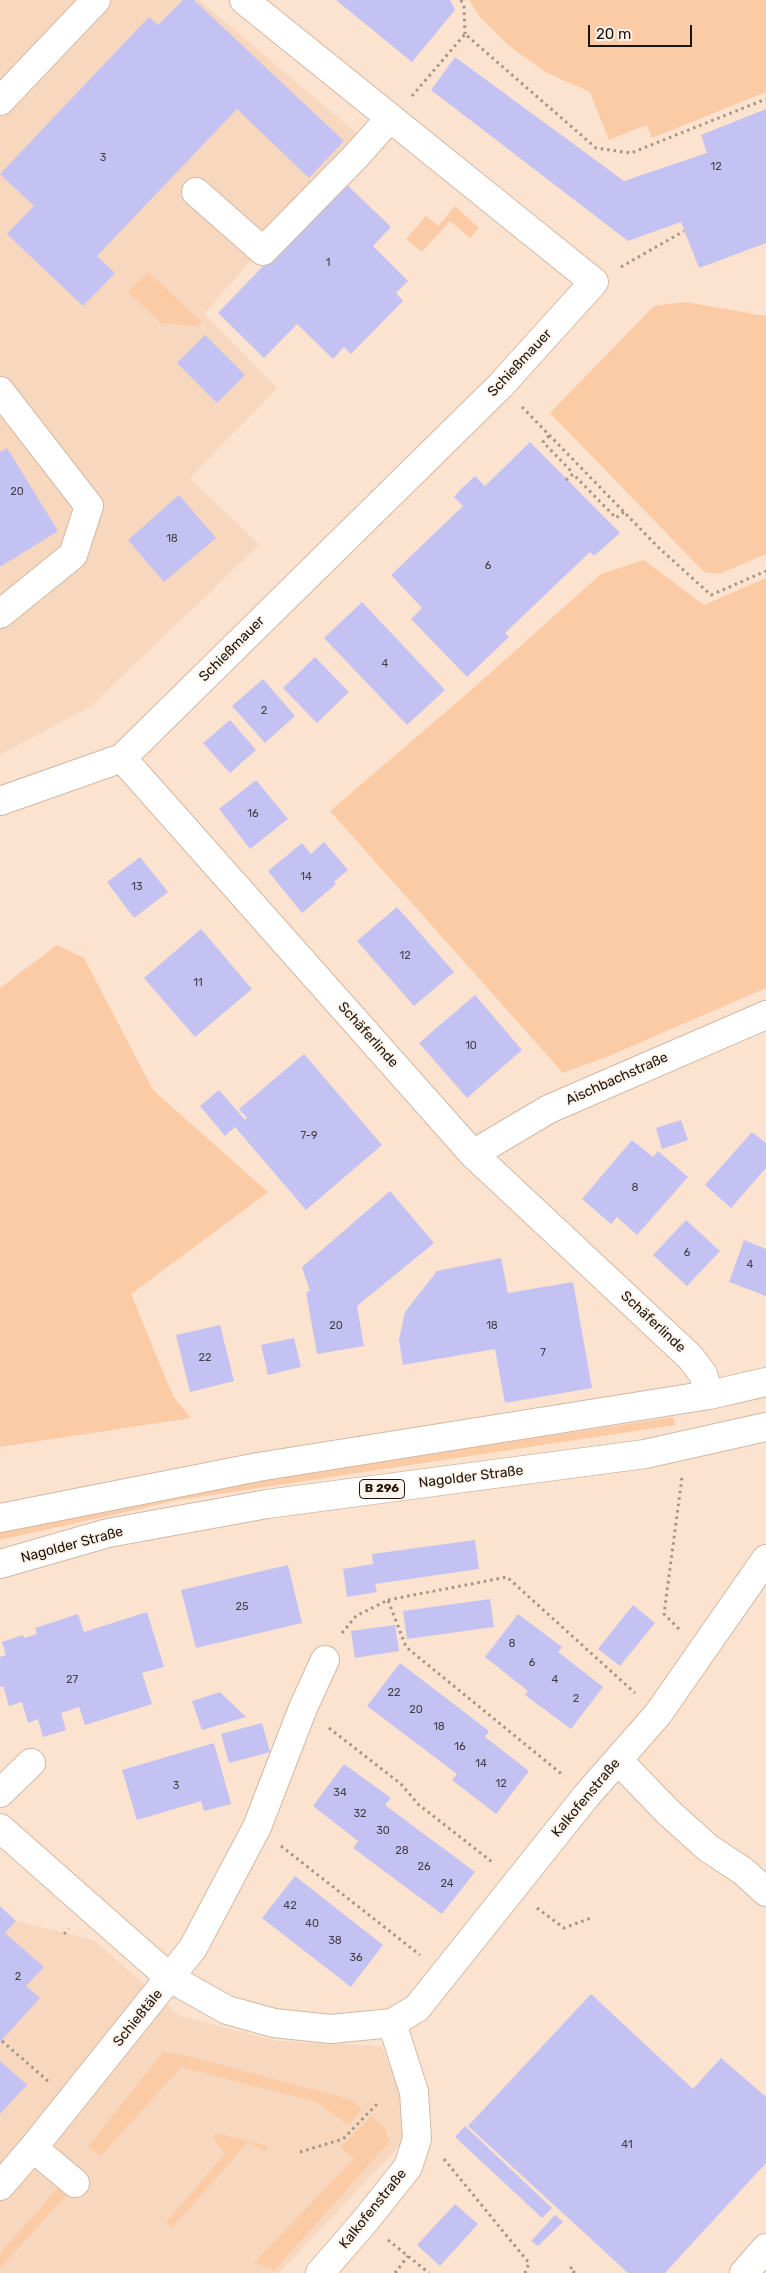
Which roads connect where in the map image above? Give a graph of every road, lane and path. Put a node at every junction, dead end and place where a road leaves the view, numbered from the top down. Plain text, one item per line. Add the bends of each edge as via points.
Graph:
1 (96, 0) edge
2 (244, 0) edge
3 (461, 0) edge
4 (464, 34) junction
5 (766, 99) edge
6 (0, 101) edge
7 (390, 118) junction
8 (196, 192) dead end
9 (684, 231) dead end
10 (594, 282) junction
11 (500, 385) junction
12 (0, 390) edge
13 (549, 436) junction
14 (573, 474) junction
15 (566, 480) dead end
16 (624, 512) junction
17 (766, 571) edge
18 (0, 614) edge
19 (122, 758) junction
20 (0, 801) edge
21 (766, 1015) edge
22 (474, 1154) junction
23 (766, 1382) edge
24 (709, 1395) junction
25 (766, 1427) edge
26 (686, 1447) junction
27 (0, 1518) edge
28 (766, 1559) edge
29 (0, 1564) edge
30 (388, 1600) junction
31 (701, 1654) junction
32 (325, 1660) joint
33 (303, 1708) junction
34 (658, 1714) junction
35 (618, 1760) junction
36 (31, 1763) dead end
37 (0, 1793) edge
38 (588, 1795) junction
39 (257, 1827) junction
40 (0, 1828) edge
41 (517, 1882) junction
42 (766, 1892) edge
43 (543, 1912) dead end
44 (590, 1918) dead end
45 (444, 1975) junction
46 (170, 1978) junction
47 (392, 2024) junction
48 (2, 2041) dead end
49 (20, 2056) dead end
50 (378, 2102) dead end
51 (417, 2139) junction
52 (33, 2148) junction
53 (300, 2152) dead end
54 (75, 2183) dead end
55 (0, 2186) edge
56 (365, 2221) junction
57 (766, 2248) edge
58 (408, 2256) junction
59 (340, 2262) edge
60 (572, 2267) dead end
61 (320, 2273) edge
62 (394, 2273) edge
63 (428, 2273) edge
64 (525, 2273) edge
65 (575, 2273) edge
66 (744, 2273) edge

1 - 6 street
2 - 7 street
3 - 4 path
4 - 5 path via 596,148 631,154
4 - 7 path via 421,88
7 - 8 street via 263,251
7 - 10 street
9 - 10 path
10 - 11 street, Schießmauer
11 - 13 path
11 - 19 street, Schießmauer
12 - 18 street via 90,506 73,555
13 - 14 path via 543,442
13 - 16 path
14 - 15 path
14 - 16 path via 616,518
16 - 17 path via 711,595
19 - 20 street
19 - 22 street, Schäferlinde
21 - 22 street, Aischbachstraße via 549,1109
22 - 24 street, Schäferlinde via 690,1356 704,1374
23 - 24 street
24 - 27 street via 258,1467
25 - 26 street, Nagolder Straße / B 296
26 - 29 street, Nagolder Straße / B 296 via 267,1504 108,1533
26 - 31 path via 664,1614
28 - 31 street, Kalkofenstraße
30 - 32 path via 356,1616 334,1641
30 - 34 path via 507,1577
30 - 38 path via 406,1647
31 - 34 street, Kalkofenstraße
32 - 33 street
33 - 39 street
33 - 41 path via 401,1784 418,1804
34 - 35 street, Kalkofenstraße
35 - 38 street, Kalkofenstraße
35 - 42 street via 708,1848 743,1871
36 - 37 street
38 - 41 street, Kalkofenstraße
39 - 45 path
39 - 46 street via 194,1948
40 - 46 street, Schießtäle
41 - 45 street, Kalkofenstraße
43 - 44 path via 564,1928
45 - 47 street, Kalkofenstraße via 417,2008
46 - 47 street, Kalkofenstraße via 227,2010 274,2023 331,2029
46 - 52 street, Schießtäle
47 - 51 street, Kalkofenstraße via 414,2092
48 - 49 path
50 - 53 path via 343,2139
51 - 56 street, Kalkofenstraße via 408,2168
51 - 64 path via 444,2146 443,2158 529,2263
52 - 54 street
52 - 55 street, Schießtäle
56 - 58 path
56 - 59 street, Kalkofenstraße
57 - 66 street
58 - 62 path
58 - 63 path
59 - 61 street, Kalkofenstraße
60 - 65 path

